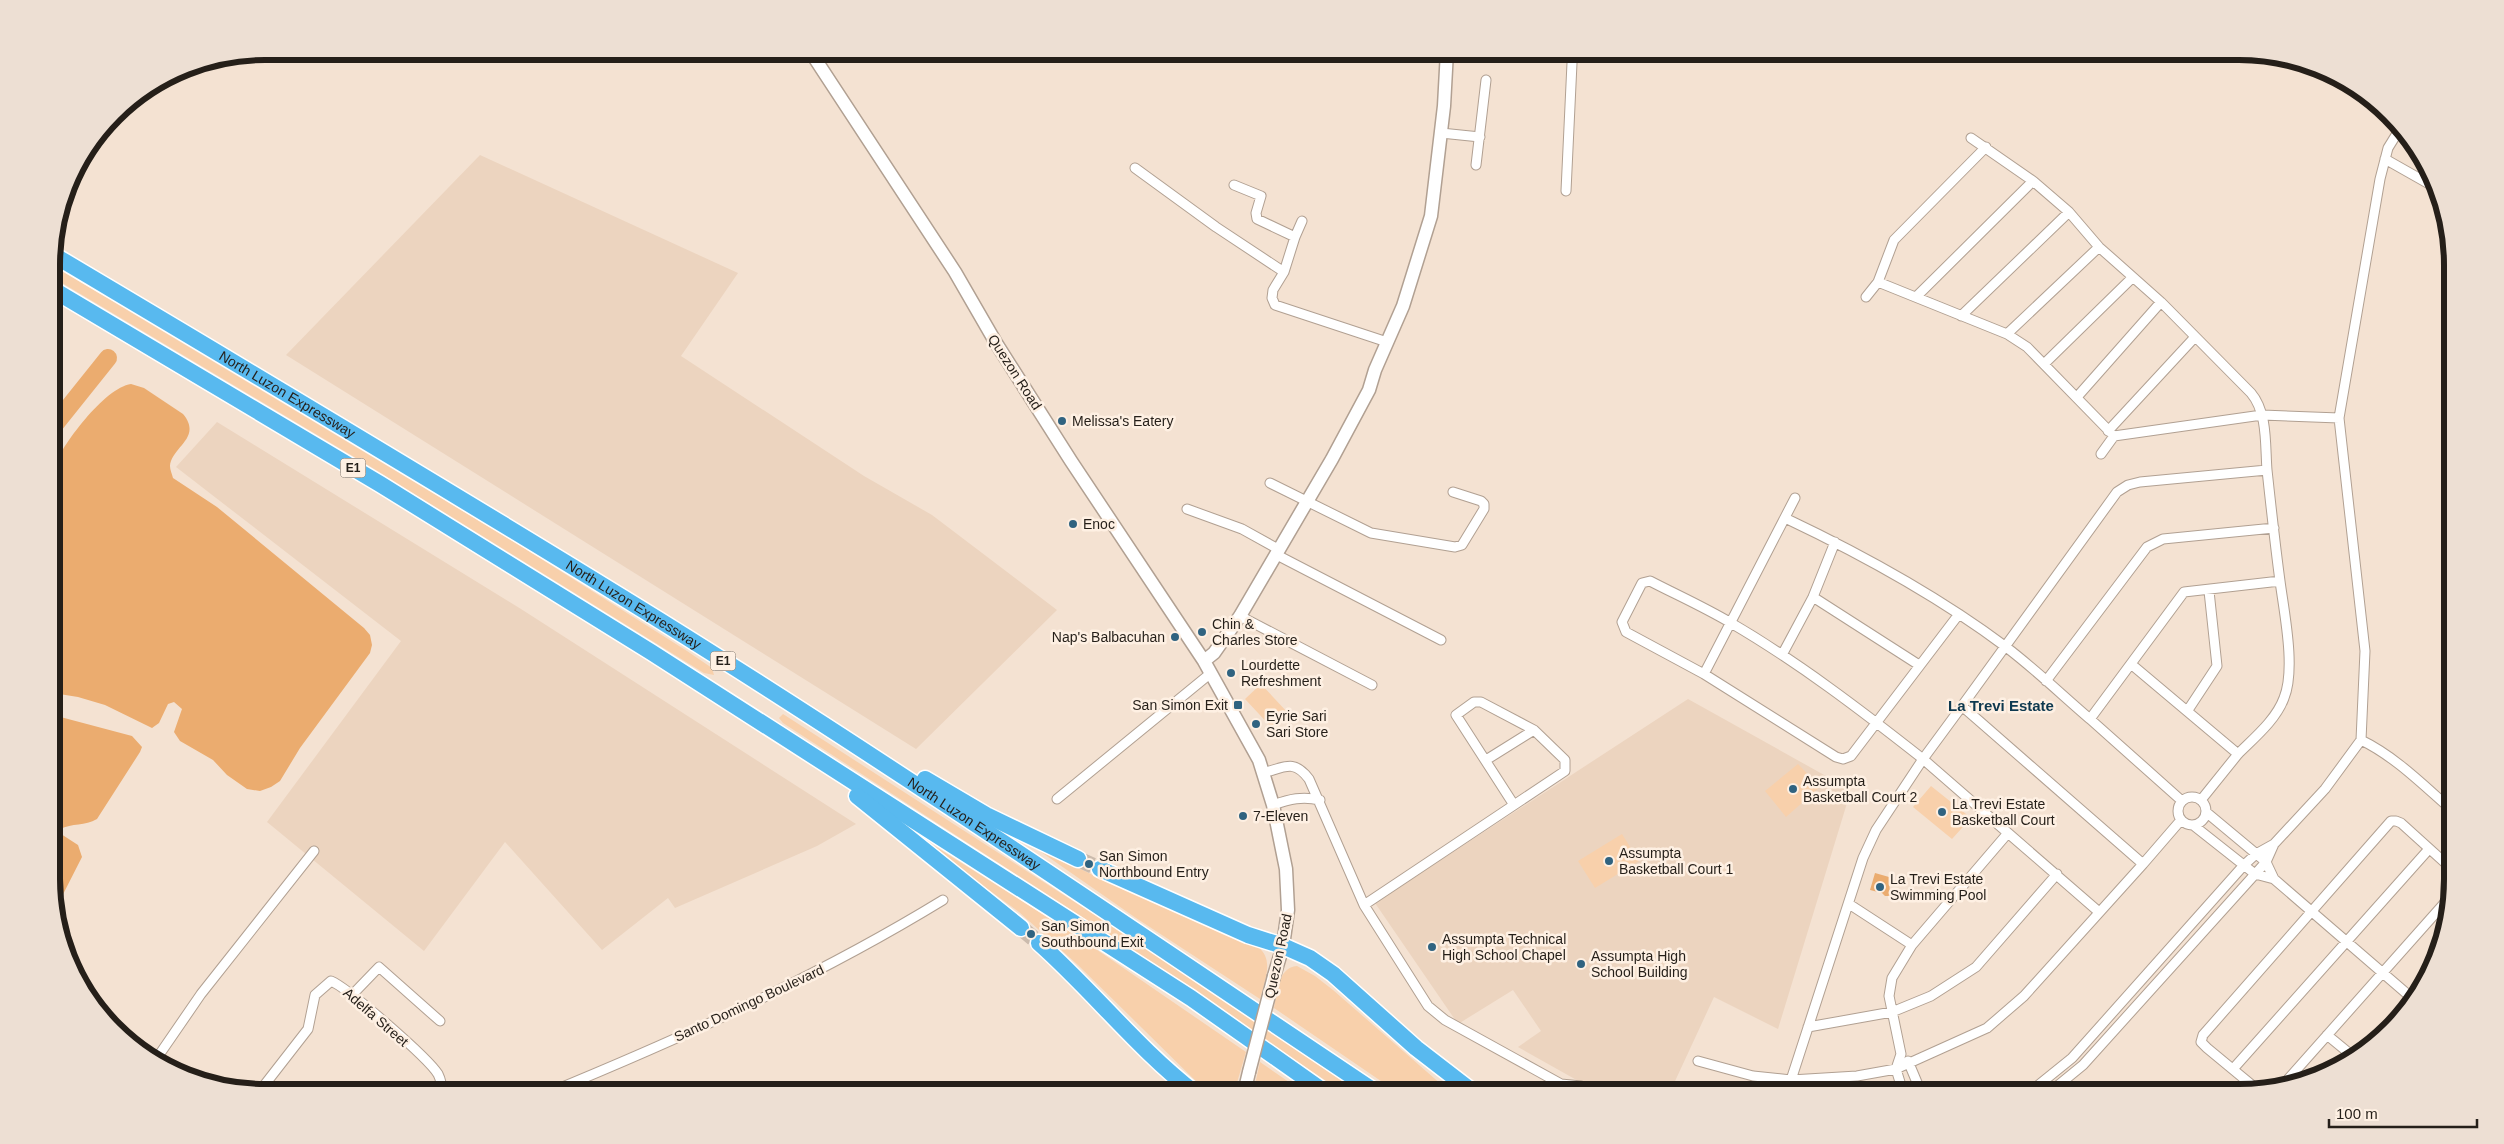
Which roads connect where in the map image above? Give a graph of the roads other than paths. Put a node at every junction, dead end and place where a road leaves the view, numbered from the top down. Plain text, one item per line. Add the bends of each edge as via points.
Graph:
1 (816, 60) edge
2 (1446, 60) edge
3 (1572, 60) edge
4 (1486, 80) dead end
5 (1441, 133) junction
6 (2396, 134) edge
7 (1480, 137) junction
8 (1971, 138) dead end
9 (1986, 147) junction
10 (2385, 159) junction
11 (1476, 164) dead end
12 (1135, 168) dead end
13 (2033, 181) junction
14 (2427, 183) edge
15 (1234, 185) dead end
16 (1566, 190) dead end
17 (2069, 212) junction
18 (1302, 221) dead end
19 (1296, 236) junction
20 (2099, 247) junction
21 (60, 259) edge
22 (1284, 272) junction
23 (2132, 278) junction
24 (1878, 282) junction
25 (60, 294) edge
26 (1866, 297) dead end
27 (1916, 297) junction
28 (2161, 302) junction
29 (1961, 316) junction
30 (2007, 334) junction
31 (2195, 337) junction
32 (1387, 342) junction
33 (2044, 364) junction
34 (2077, 397) junction
35 (2262, 415) junction
36 (2339, 418) junction
37 (2111, 434) junction
38 (2101, 454) dead end
39 (2267, 470) junction
40 (1270, 483) dead end
41 (1453, 492) dead end
42 (1795, 498) dead end
43 (1306, 502) junction
44 (1186, 509) dead end
45 (1785, 518) junction
46 (2274, 528) junction
47 (1835, 542) junction
48 (1277, 552) junction
49 (2280, 581) junction
50 (2209, 591) junction
51 (1813, 597) junction
52 (1959, 614) junction
53 (1240, 616) junction
54 (1730, 622) junction
55 (1441, 640) dead end
56 (2006, 647) junction
57 (651, 652) junction
58 (1782, 655) junction
59 (1204, 661) junction
60 (2131, 664) junction
61 (1919, 665) junction
62 (1211, 673) junction
63 (1704, 674) junction
64 (2046, 681) junction
65 (1372, 685) dead end
66 (1962, 706) junction
67 (2188, 710) junction
68 (2090, 719) junction
69 (1875, 721) junction
70 (1534, 730) junction
71 (2361, 740) junction
72 (858, 747) junction
73 (2238, 754) junction
74 (1923, 759) junction
75 (1486, 760) junction
76 (1263, 773) junction
77 (1057, 799) dead end
78 (1320, 800) junction
79 (2201, 800) junction
80 (2182, 801) junction
81 (2444, 804) edge
82 (1274, 805) junction
83 (1514, 805) junction
84 (2206, 812) junction
85 (2181, 820) junction
86 (2193, 825) junction
87 (2008, 833) junction
88 (2274, 844) junction
89 (2429, 849) junction
90 (314, 851) dead end
91 (2256, 854) junction
92 (1078, 859) tunnel mouth
93 (2266, 862) junction
94 (2444, 862) edge
95 (2143, 864) junction
96 (2244, 865) junction
97 (1100, 869) tunnel mouth
98 (2058, 874) junction
99 (2255, 874) junction
100 (2274, 879) junction
101 (943, 900) dead end
102 (1849, 904) junction
103 (1364, 905) junction
104 (2442, 906) edge
105 (2311, 911) junction
106 (2098, 912) junction
107 (1021, 928) tunnel mouth
108 (1039, 943) tunnel mouth
109 (2346, 943) junction
110 (1912, 945) junction
111 (1283, 946) junction
112 (2384, 973) junction
113 (352, 995) junction
114 (2408, 995) edge
115 (1892, 1012) junction
116 (440, 1020) dead end
117 (1808, 1027) junction
118 (2327, 1035) junction
119 (2348, 1052) edge
120 (158, 1054) edge
121 (1901, 1054) junction
122 (2072, 1058) junction
123 (1698, 1061) dead end
124 (1911, 1064) junction
125 (2084, 1065) junction
126 (2233, 1069) junction
127 (1896, 1070) junction
128 (2289, 1078) edge
129 (1791, 1080) junction
130 (265, 1084) edge
131 (440, 1084) edge
132 (573, 1084) edge
133 (1184, 1084) edge
134 (1246, 1084) edge
135 (1315, 1084) edge
136 (1365, 1084) edge
137 (1463, 1084) edge
138 (1555, 1084) edge
139 (1900, 1084) edge
140 (1918, 1084) edge
141 (2040, 1084) edge
142 (2060, 1084) edge
143 (2251, 1084) edge

1 - 59 main road, Quezon Road via 955,272 1071,461
2 - 5 main road
3 - 16 street
4 - 7 street
5 - 7 street
5 - 32 main road via 1429,224 1403,306
6 - 10 street
7 - 11 street
8 - 9 street
9 - 13 street
9 - 24 street via 1894,240
10 - 14 street
10 - 36 street via 2374,204
12 - 22 street via 1216,228
13 - 17 street
13 - 27 street
15 - 19 street via 1261,196 1257,219
17 - 20 street
17 - 29 street
18 - 19 street
19 - 22 street
20 - 23 street
20 - 30 street
21 - 72 highway, North Luzon Expressway / E1 via 661,621
22 - 32 street via 1273,290 1275,305
23 - 28 street
23 - 33 street
24 - 26 street
24 - 27 street
25 - 57 highway, North Luzon Expressway / E1 via 380,484
27 - 29 street
28 - 31 street
28 - 34 street
29 - 30 street
30 - 33 street
31 - 35 street via 2257,400
31 - 37 street
32 - 43 main road via 1369,390
33 - 34 street
34 - 37 street
35 - 36 street
35 - 37 street
35 - 39 street
36 - 71 street via 2365,651
37 - 38 street
39 - 46 street
39 - 56 street via 2140,482 2117,492
40 - 43 street
41 - 43 street via 1484,504 1462,545 1456,547 1371,533
42 - 45 street
43 - 48 main road
44 - 48 street via 1242,529
45 - 47 street
45 - 54 street
46 - 49 street
46 - 64 street via 2163,539 2147,547
47 - 51 street
47 - 52 street
48 - 53 main road
48 - 55 street
49 - 50 street
49 - 73 street via 2288,686 2276,713
50 - 60 street via 2190,590 2180,596
50 - 67 street via 2217,666
51 - 58 street
51 - 61 street
52 - 56 street
52 - 61 street
53 - 59 main road via 1214,653
53 - 65 street
54 - 58 street
54 - 63 street
54 - 63 street via 1650,581 1642,583 1622,622 1626,632
56 - 64 street
56 - 66 street
57 - 107 highway via 676,676 867,803
57 - 135 highway, North Luzon Expressway / E1 via 1191,998
58 - 69 street
59 - 62 main road, Quezon Road
60 - 67 street
60 - 68 street
61 - 69 street
62 - 76 main road, Quezon Road
62 - 77 street
63 - 69 street via 1843,759 1851,756
64 - 68 street
66 - 74 street
66 - 95 street
67 - 73 street
68 - 80 street
69 - 74 street
70 - 75 street
70 - 75 street via 1481,702 1474,702 1456,715
70 - 83 street via 1565,760 1565,771
71 - 81 street via 2398,764
71 - 88 street via 2325,789
72 - 92 highway via 882,755 986,815
72 - 136 highway, North Luzon Expressway / E1
73 - 79 street
74 - 87 street
74 - 102 street via 1876,830 1863,858
75 - 83 street
76 - 78 street via 1297,767 1309,779
76 - 82 main road, Quezon Road
78 - 82 street via 1292,798
78 - 103 street
79 - 80 street via 2188,798
79 - 84 street
80 - 85 street via 2179,807
82 - 111 main road, Quezon Road via 1282,842 1288,910
83 - 103 street
84 - 86 street via 2200,823
84 - 91 street
85 - 86 street
85 - 95 street
86 - 96 street
87 - 98 street
87 - 110 street
88 - 91 street
88 - 93 street
89 - 94 street
89 - 105 street via 2400,823 2391,821
89 - 109 street
90 - 120 street via 201,994
91 - 93 street
91 - 96 street
93 - 99 street
93 - 100 street
95 - 106 street
96 - 99 street
96 - 122 street
97 - 111 highway via 1248,935
98 - 106 street
98 - 115 street via 1976,967 1932,996
99 - 100 street
99 - 125 street
100 - 105 street
101 - 132 street, Santo Domingo Boulevard via 878,940 750,1005
102 - 110 street
102 - 117 street
103 - 138 street via 1428,1006 1445,1020
104 - 112 street
105 - 109 street
105 - 126 street via 2203,1035 2202,1042 2206,1048
106 - 124 street via 2004,1015 1987,1028
108 - 133 highway
109 - 112 street
109 - 126 street
110 - 115 street via 1892,978 1889,996
111 - 134 main road, Quezon Road, bridge
111 - 137 highway via 1310,958 1333,974 1416,1048
112 - 114 street
112 - 118 street
113 - 116 street via 379,967
113 - 130 street, Adelfa Street via 331,981 315,994 308,1029
113 - 131 street, Adelfa Street via 432,1067
115 - 117 street
115 - 121 street
117 - 129 street
118 - 119 street
118 - 128 street
121 - 124 street
121 - 127 street
122 - 125 street
122 - 141 street
123 - 129 street via 1753,1076
124 - 127 street
124 - 140 street
125 - 142 street
126 - 143 street
127 - 129 street
127 - 139 street

